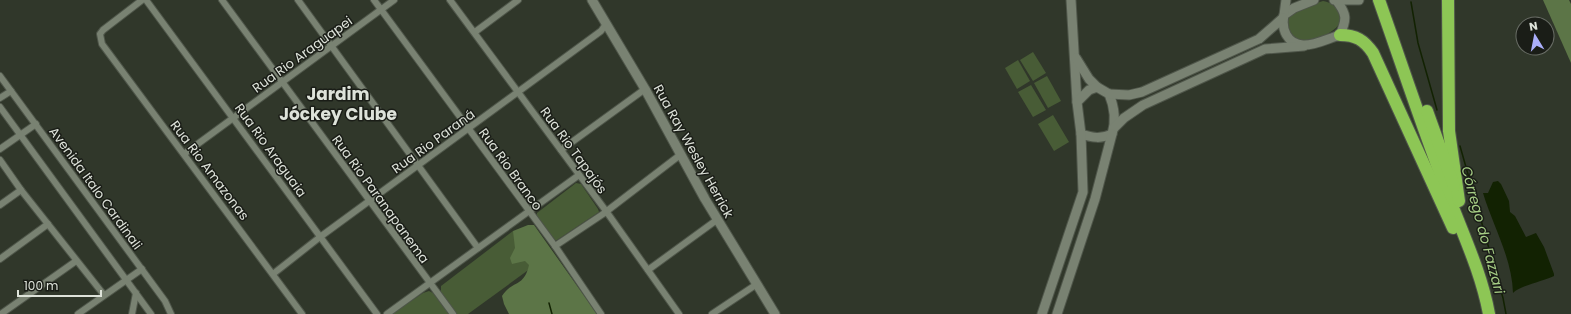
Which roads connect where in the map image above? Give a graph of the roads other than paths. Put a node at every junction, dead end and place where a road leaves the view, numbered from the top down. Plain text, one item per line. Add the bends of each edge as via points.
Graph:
1 (142, 0) edge
2 (146, 0) edge
3 (222, 0) edge
4 (298, 0) edge
5 (374, 0) edge
6 (394, 0) edge
7 (450, 0) edge
8 (518, 0) edge
9 (592, 0) edge
10 (1071, 0) edge
11 (1286, 0) edge
12 (1312, 0) edge
13 (1335, 0) edge
14 (1358, 0) edge
15 (1379, 0) edge
16 (1386, 0) edge
17 (1448, 0) edge
18 (381, 10) junction
19 (1283, 16) junction
20 (1345, 16) junction
21 (606, 24) junction
22 (475, 32) junction
23 (1340, 34) junction
24 (331, 46) junction
25 (1304, 46) junction
26 (1075, 57) junction
27 (0, 76) edge
28 (282, 83) junction
29 (1097, 87) junction
30 (645, 90) junction
31 (11, 91) junction
32 (518, 92) junction
33 (1109, 94) junction
34 (0, 98) edge
35 (1077, 102) junction
36 (0, 107) edge
37 (233, 117) junction
38 (36, 124) junction
39 (468, 129) junction
40 (1113, 131) junction
41 (1082, 134) junction
42 (20, 135) junction
43 (0, 149) edge
44 (561, 150) junction
45 (184, 154) junction
46 (680, 155) junction
47 (0, 160) edge
48 (418, 165) junction
49 (579, 175) junction
50 (21, 190) junction
51 (370, 200) junction
52 (1459, 201) junction
53 (0, 204) edge
54 (529, 211) junction
55 (606, 211) junction
56 (718, 219) junction
57 (48, 224) junction
58 (320, 237) junction
59 (555, 246) junction
60 (478, 248) junction
61 (0, 259) edge
62 (76, 261) junction
63 (142, 269) junction
64 (648, 270) junction
65 (273, 274) junction
66 (126, 279) junction
67 (430, 283) junction
68 (756, 284) junction
69 (136, 293) junction
70 (104, 295) junction
71 (1488, 309) edge
72 (80, 313) edge
73 (1, 314) edge
74 (132, 314) edge
75 (151, 314) edge
76 (171, 314) edge
77 (302, 314) edge
78 (377, 314) edge
79 (387, 314) edge
80 (453, 314) edge
81 (601, 314) edge
82 (679, 314) edge
83 (712, 314) edge
84 (775, 314) edge
85 (1042, 314) edge
86 (1057, 314) edge
87 (1495, 314) edge

1 - 45 street, Rua Rio Amazonas via 103,30 100,39
2 - 37 street, Rua Rio Araguaia
3 - 28 street, Rua Rio Paranapanema
4 - 24 street
5 - 18 street, Rua Rio Branco
6 - 18 street, Rua Rio Araguapei
7 - 22 street, Rua Rio Tapajós
8 - 22 street
9 - 21 street, Rua Ray Wesley Herrick
10 - 26 street
11 - 19 street
12 - 19 street
13 - 14 street
13 - 20 street
14 - 20 street
15 - 71 highway via 1471,253
16 - 52 highway
17 - 52 highway via 1449,131
18 - 24 street, Rua Rio Araguapei
18 - 39 street, Rua Rio Branco
19 - 25 street via 1286,36 1294,43
19 - 33 street via 1259,39 1142,92 1128,95
20 - 23 street
21 - 30 street, Rua Ray Wesley Herrick
21 - 32 street, Rua Rio Paraná
22 - 32 street, Rua Rio Tapajós
23 - 25 street
23 - 71 highway via 1359,38 1373,53 1461,244
24 - 28 street, Rua Rio Araguapei
24 - 48 street
25 - 40 street via 1265,49 1143,105 1124,118
26 - 29 street
26 - 35 street
27 - 31 street, Avenida Italo Cardinali
28 - 37 street, Rua Rio Araguapei
28 - 51 street, Rua Rio Paranapanema
29 - 33 street
29 - 35 street via 1089,90
30 - 44 street
30 - 46 street, Rua Ray Wesley Herrick
31 - 34 street
31 - 38 street, Avenida Italo Cardinali
32 - 39 street, Rua Rio Paraná
32 - 44 street, Rua Rio Tapajós
33 - 40 street via 1112,103
35 - 41 street
36 - 42 street
37 - 45 street, Rua Rio Araguapei
37 - 58 street, Rua Rio Araguaia
38 - 42 street
38 - 63 street, Avenida Italo Cardinali
39 - 48 street, Rua Rio Paraná
39 - 54 street, Rua Rio Branco
40 - 41 street via 1099,138
40 - 86 street via 1095,199
41 - 85 street via 1083,192
42 - 43 street
42 - 66 street
44 - 49 street, Rua Rio Tapajós
45 - 65 street, Rua Rio Amazonas
46 - 55 street
46 - 56 street, Rua Ray Wesley Herrick
47 - 50 street
48 - 51 street, Rua Rio Paraná
48 - 60 street
49 - 54 street
49 - 55 street, Rua Rio Tapajós
50 - 53 street
50 - 57 street
51 - 58 street, Rua Rio Paraná
51 - 67 street, Rua Rio Paranapanema
52 - 87 highway via 1489,287
54 - 59 street, Rua Rio Branco
54 - 60 street
55 - 59 street
55 - 64 street, Rua Rio Tapajós
56 - 64 street
56 - 68 street, Rua Ray Wesley Herrick
57 - 61 street
57 - 62 street
58 - 65 street, Rua Rio Paraná
58 - 78 street, Rua Rio Araguaia
59 - 81 street, Rua Rio Branco
60 - 67 street
62 - 70 street
62 - 73 street
63 - 66 street
63 - 76 street, Avenida Italo Cardinali
64 - 82 street, Rua Rio Tapajós
65 - 77 street, Rua Rio Amazonas
66 - 69 street
66 - 70 street
67 - 79 street
67 - 80 street, Rua Rio Paranapanema
68 - 83 street
68 - 84 street, Rua Ray Wesley Herrick
69 - 74 street
69 - 75 street
70 - 72 street

